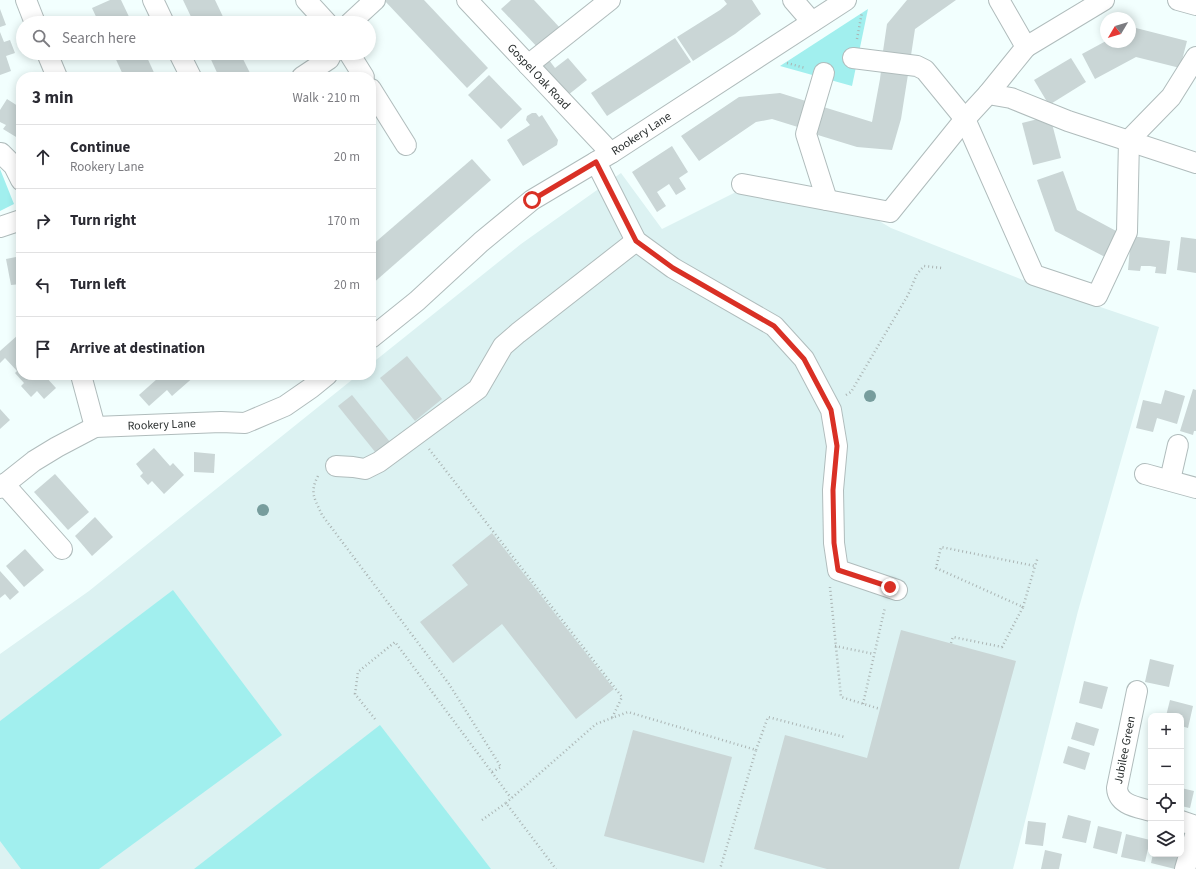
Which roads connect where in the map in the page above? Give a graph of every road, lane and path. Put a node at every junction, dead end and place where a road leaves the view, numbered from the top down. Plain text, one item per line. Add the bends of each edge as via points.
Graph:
1 (26, 0) edge
2 (153, 0) edge
3 (306, 0) edge
4 (375, 0) edge
5 (467, 0) edge
6 (610, 0) edge
7 (793, 0) edge
8 (846, 0) edge
9 (999, 0) edge
10 (1104, 0) edge
11 (1178, 0) edge
12 (1196, 5) edge
13 (32, 16) edge
14 (161, 16) edge
15 (320, 16) edge
16 (358, 16) edge
17 (812, 22) junction
18 (1026, 47) junction
19 (1196, 57) edge
20 (853, 58) dead end
21 (51, 60) edge
22 (182, 60) edge
23 (328, 60) edge
24 (353, 60) edge
25 (528, 65) junction
26 (55, 72) edge
27 (188, 72) edge
28 (310, 72) edge
29 (361, 72) edge
30 (824, 73) dead end
31 (988, 94) junction
32 (376, 97) edge
33 (965, 119) junction
34 (1130, 140) junction
35 (406, 145) dead end
36 (1, 153) dead end
37 (604, 158) junction
38 (1196, 163) edge
39 (16, 170) edge
40 (742, 184) dead end
41 (827, 200) junction
42 (16, 222) edge
43 (0, 227) edge
44 (636, 241) junction
45 (942, 268) dead end
46 (376, 334) edge
47 (82, 380) edge
48 (321, 380) edge
49 (828, 405) junction
50 (95, 428) junction
51 (417, 434) junction
52 (1178, 445) dead end
53 (336, 466) joint
54 (1145, 474) dead end
55 (1170, 480) junction
56 (2, 486) edge
57 (1196, 488) edge
58 (62, 549) dead end
59 (1038, 557) dead end
60 (1035, 566) junction
61 (838, 570) junction
62 (894, 588) joint
63 (1023, 607) junction
64 (951, 644) dead end
65 (835, 646) junction
66 (874, 654) junction
67 (1137, 691) dead end
68 (863, 704) junction
69 (880, 709) dead end
70 (375, 718) dead end
71 (612, 718) junction
72 (844, 737) dead end
73 (756, 750) junction
74 (492, 772) junction
75 (511, 798) junction
76 (506, 803) junction
77 (1148, 810) edge
78 (482, 820) dead end
79 (1184, 822) edge
80 (1196, 826) edge
81 (1196, 832) edge
82 (556, 869) edge
83 (720, 869) edge
84 (1185, 869) edge

1 - 13 street
2 - 14 street
3 - 15 street
4 - 16 street
5 - 25 street, Gospel Oak Road
6 - 25 street
7 - 17 street
8 - 17 street, Rookery Lane
9 - 18 street
10 - 18 street
11 - 12 street
17 - 37 street, Rookery Lane
18 - 31 street
19 - 34 street via 1171,97
20 - 33 street via 917,66 925,70
21 - 26 street
22 - 27 street
23 - 28 street
24 - 29 street
25 - 37 street, Gospel Oak Road
30 - 41 street via 806,134
31 - 33 street
31 - 34 street via 1011,98 1068,121
32 - 35 street
33 - 34 street via 1034,275 1097,296 1126,232
33 - 41 street via 890,212
34 - 38 street
36 - 39 street
37 - 44 street, Gospel Oak Road
37 - 46 street, Rookery Lane via 532,200
40 - 41 street
42 - 43 street
44 - 49 street via 673,268 774,326 804,359
44 - 51 street via 513,337 503,346 478,388
45 - 49 path via 924,266 917,274 908,295 851,392
47 - 50 street
48 - 50 street, Rookery Lane via 285,406 245,423 122,425
49 - 61 street via 837,446 833,490 834,543
50 - 56 street, Rookery Lane via 34,461
51 - 53 street via 380,462 365,469
51 - 71 path via 622,697
52 - 55 street
53 - 74 path via 322,470 314,484 312,494 322,514 449,684 501,767
54 - 55 street
55 - 57 street
56 - 58 street
59 - 60 path
60 - 63 path
60 - 63 path via 941,547 936,568
61 - 62 street
61 - 65 path via 829,580
62 - 66 path
63 - 64 path via 1002,647 953,637
65 - 66 path
65 - 68 path via 841,697
66 - 68 path
67 - 77 street, Jubilee Green via 1117,788 1118,794 1126,803
68 - 69 path
70 - 74 path via 355,694 358,672 395,642
71 - 73 path via 628,712
71 - 75 path via 596,724
72 - 73 path via 768,717
73 - 83 path
74 - 75 path
75 - 76 path
76 - 78 path
76 - 82 path
79 - 80 street
81 - 84 street

